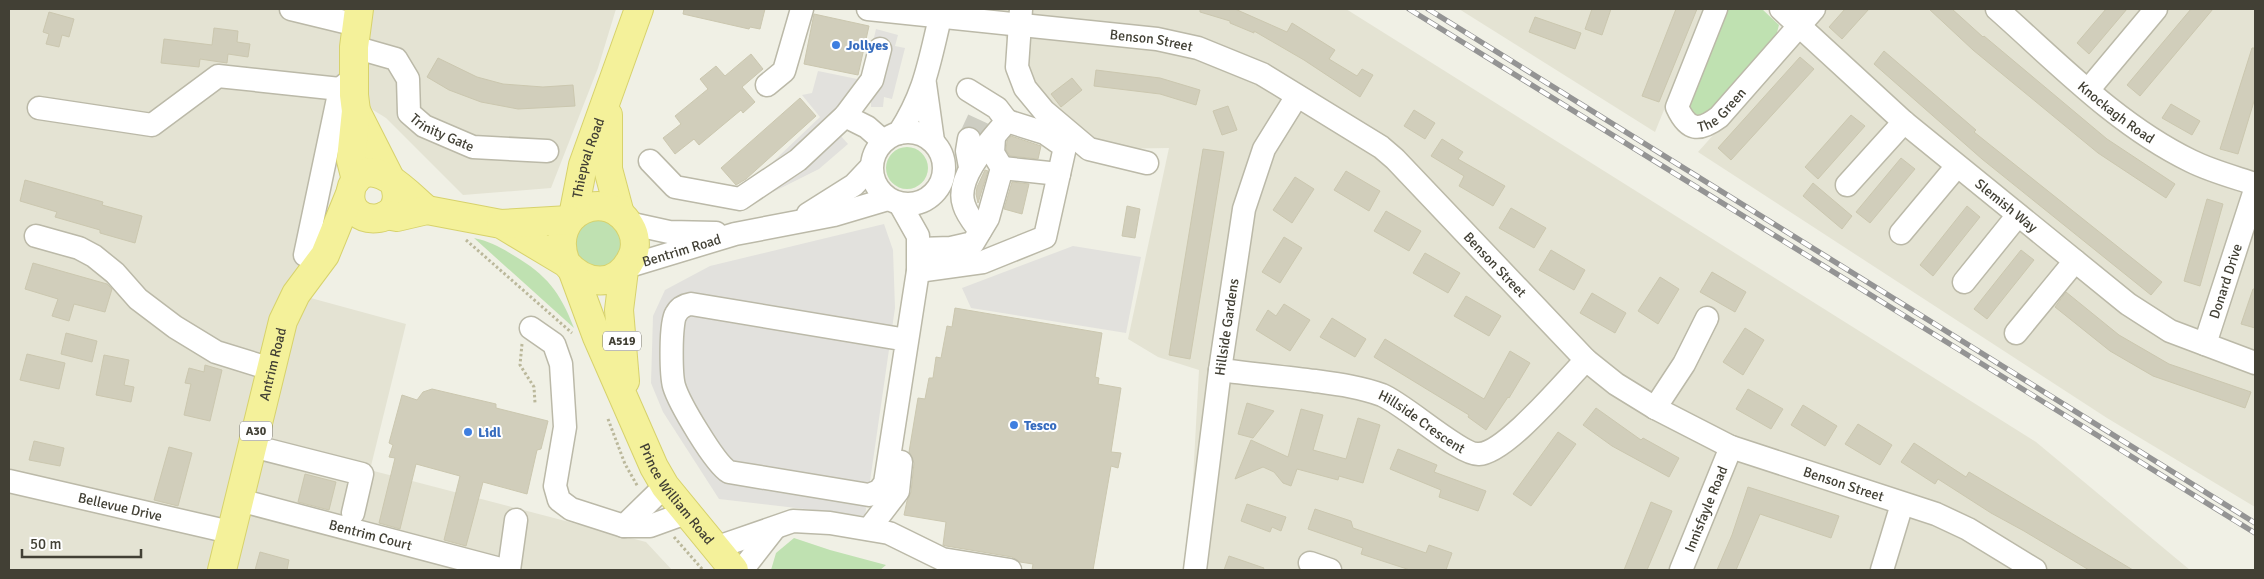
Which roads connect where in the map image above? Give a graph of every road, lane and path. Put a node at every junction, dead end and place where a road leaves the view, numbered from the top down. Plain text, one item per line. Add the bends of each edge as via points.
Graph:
1 (291, 9) edge
2 (639, 9) edge
3 (802, 9) edge
4 (868, 9) edge
5 (1716, 9) edge
6 (1781, 9) edge
7 (1997, 9) edge
8 (2156, 9) edge
9 (1807, 16) edge
10 (1020, 17) edge
11 (940, 18) junction
12 (357, 27) edge
13 (880, 49) dead end
14 (925, 84) junction
15 (767, 85) dead end
16 (2089, 89) junction
17 (968, 90) dead end
18 (350, 93) junction
19 (1297, 96) junction
20 (608, 101) junction
21 (39, 108) dead end
22 (845, 116) junction
23 (1904, 122) junction
24 (1000, 129) junction
25 (891, 137) junction
26 (969, 139) tunnel mouth
27 (933, 142) junction
28 (548, 151) dead end
29 (650, 161) dead end
30 (1147, 163) dead end
31 (1958, 166) junction
32 (871, 167) junction
33 (970, 167) junction
34 (1002, 168) junction
35 (1059, 174) junction
36 (321, 180) junction
37 (392, 181) junction
38 (2255, 184) edge
39 (1847, 185) dead end
40 (352, 187) junction
41 (2255, 190) edge
42 (934, 194) junction
43 (894, 202) junction
44 (428, 210) junction
45 (2018, 215) junction
46 (383, 217) junction
47 (571, 218) junction
48 (624, 218) junction
49 (792, 223) junction
50 (501, 224) junction
51 (980, 231) junction
52 (1901, 233) dead end
53 (735, 234) junction
54 (36, 236) dead end
55 (918, 252) junction
56 (315, 255) junction
57 (2075, 261) junction
58 (569, 268) junction
59 (625, 269) junction
60 (1964, 282) dead end
61 (545, 309) dead end
62 (1707, 318) dead end
63 (531, 328) junction
64 (2016, 334) dead end
65 (907, 340) junction
66 (2205, 344) junction
67 (1586, 360) junction
68 (2255, 363) edge
69 (271, 369) junction
70 (1220, 370) junction
71 (535, 403) dead end
72 (1655, 408) junction
73 (629, 412) junction
74 (892, 433) junction
75 (252, 446) junction
76 (1731, 447) junction
77 (9, 481) edge
78 (666, 486) junction
79 (239, 500) junction
80 (1902, 504) junction
81 (353, 513) dead end
82 (686, 513) junction
83 (516, 520) dead end
84 (661, 523) junction
85 (624, 526) junction
86 (774, 528) junction
87 (869, 529) junction
88 (230, 532) junction
89 (709, 559) edge
90 (222, 570) edge
91 (504, 570) edge
92 (509, 570) edge
93 (734, 570) edge
94 (742, 570) edge
95 (1010, 570) edge
96 (1195, 570) edge
97 (1681, 570) edge
98 (1882, 570) edge
99 (2035, 570) edge

1 - 12 street, Trinity Gate
2 - 20 main road, Thiepval Road / A519
3 - 15 street via 784,71
4 - 11 street, Benson Street
5 - 9 street, The Green via 1677,107 1682,118 1692,126 1706,126 1719,117
6 - 9 street, Slemish Way
7 - 16 street, Knockagh Road
8 - 16 street
9 - 23 street, Slemish Way
10 - 11 street, Benson Street
10 - 19 street, Benson Street via 1198,48 1262,74
10 - 30 street via 1017,67 1025,88 1044,111 1090,149
11 - 14 street
12 - 18 main road, A30
12 - 28 street, Trinity Gate via 396,59 408,80 409,113 424,126 473,147
13 - 22 street via 872,80
14 - 25 street via 912,113
14 - 27 street
16 - 38 street, Knockagh Road via 2118,116 2158,142 2192,161
17 - 24 street via 985,108 998,108
18 - 21 street via 218,76 152,125
18 - 36 street
18 - 37 main road, A30
18 - 40 main road, A30
19 - 67 street, Benson Street via 1395,158
19 - 70 street, Hillside Gardens via 1264,149 1244,209
20 - 47 main road, Thiepval Road / A519 via 583,165
20 - 48 main road, Thiepval Road / A519 via 608,169
22 - 25 street
22 - 29 street via 798,160 740,199 675,187
23 - 31 street, Slemish Way
23 - 39 street
24 - 33 street
24 - 34 street via 993,153
24 - 35 street via 1045,133 1065,148
25 - 27 street via 917,133
25 - 32 street via 873,158
26 - 33 street
27 - 42 street via 940,151 944,167 941,184
31 - 45 street, Slemish Way
31 - 52 street
32 - 43 street via 879,191
32 - 49 street, Bentrim Road via 854,185
33 - 51 street via 962,194 963,204
34 - 35 street
34 - 51 street via 988,218
35 - 55 street via 1045,237 983,262
36 - 40 street
36 - 56 street
37 - 40 main road, A30 via 377,172 370,172
37 - 44 main road, A30
37 - 46 main road, A30 via 396,204
40 - 46 main road, A30 via 354,208 359,214 372,219
40 - 56 main road, Antrim Road / A30
41 - 66 street, Donard Drive
42 - 43 street via 912,205
42 - 55 street
43 - 49 street, Bentrim Road
43 - 55 street
44 - 46 main road, A30
44 - 50 main road, A30
45 - 57 street, Slemish Way
45 - 60 street
46 - 56 main road, Antrim Road / A30
47 - 48 main road via 598,206
47 - 50 main road, A30
47 - 58 main road, A519 via 560,240 561,252
48 - 53 street, Bentrim Road via 669,232
48 - 59 main road, A519 via 633,234 635,246
49 - 53 street, Bentrim Road
50 - 58 main road, A30
51 - 55 street via 973,243
53 - 59 street, Bentrim Road
54 - 69 street via 79,248 94,256 115,273 138,299 175,328 216,352
55 - 65 street
56 - 69 main road, Antrim Road / A30 via 286,314
57 - 64 street
57 - 66 street, Slemish Way via 2147,317 2170,331
58 - 59 main road via 595,281 607,280
58 - 73 main road, Prince William Road / A519
59 - 73 main road, Prince William Road / A519 via 619,310
61 - 63 path
62 - 72 street via 1684,364
63 - 71 path via 520,352 520,365 534,387
63 - 85 street via 554,344 561,364 565,427 555,486 559,500 571,509
65 - 74 street
65 - 74 street via 691,304 684,305 675,314 672,375 677,393 718,462 729,472 870,495 879,491 885,482
66 - 68 street, Slemish Way
67 - 70 street, Hillside Crescent via 1513,435 1492,451 1477,455 1454,444 1414,413 1382,395 1348,386
67 - 72 street, Benson Street via 1616,384
69 - 75 main road, Antrim Road / A30
70 - 96 street, Hillside Gardens
72 - 76 street, Benson Street
73 - 78 main road, Prince William Road / A519
74 - 87 street via 902,453 898,491
75 - 79 main road, Antrim Road / A30
75 - 81 street, Bentrim Court via 362,474
76 - 80 street, Benson Street
76 - 97 street, Innisfayle Road
77 - 88 street, Bellevue Drive
78 - 82 main road, Prince William Road / A519
78 - 85 street
79 - 88 main road, Antrim Road / A30
79 - 91 street, Bentrim Court
80 - 98 street
80 - 99 street, Benson Street via 1936,514 1968,529
82 - 84 street
82 - 89 main road, Prince William Road / A519
83 - 92 street
84 - 85 street
84 - 89 path
86 - 87 street via 793,522
86 - 89 street
86 - 94 street
87 - 95 street via 889,533 942,559
88 - 90 main road, Antrim Road / A30
89 - 93 main road, Prince William Road / A519

